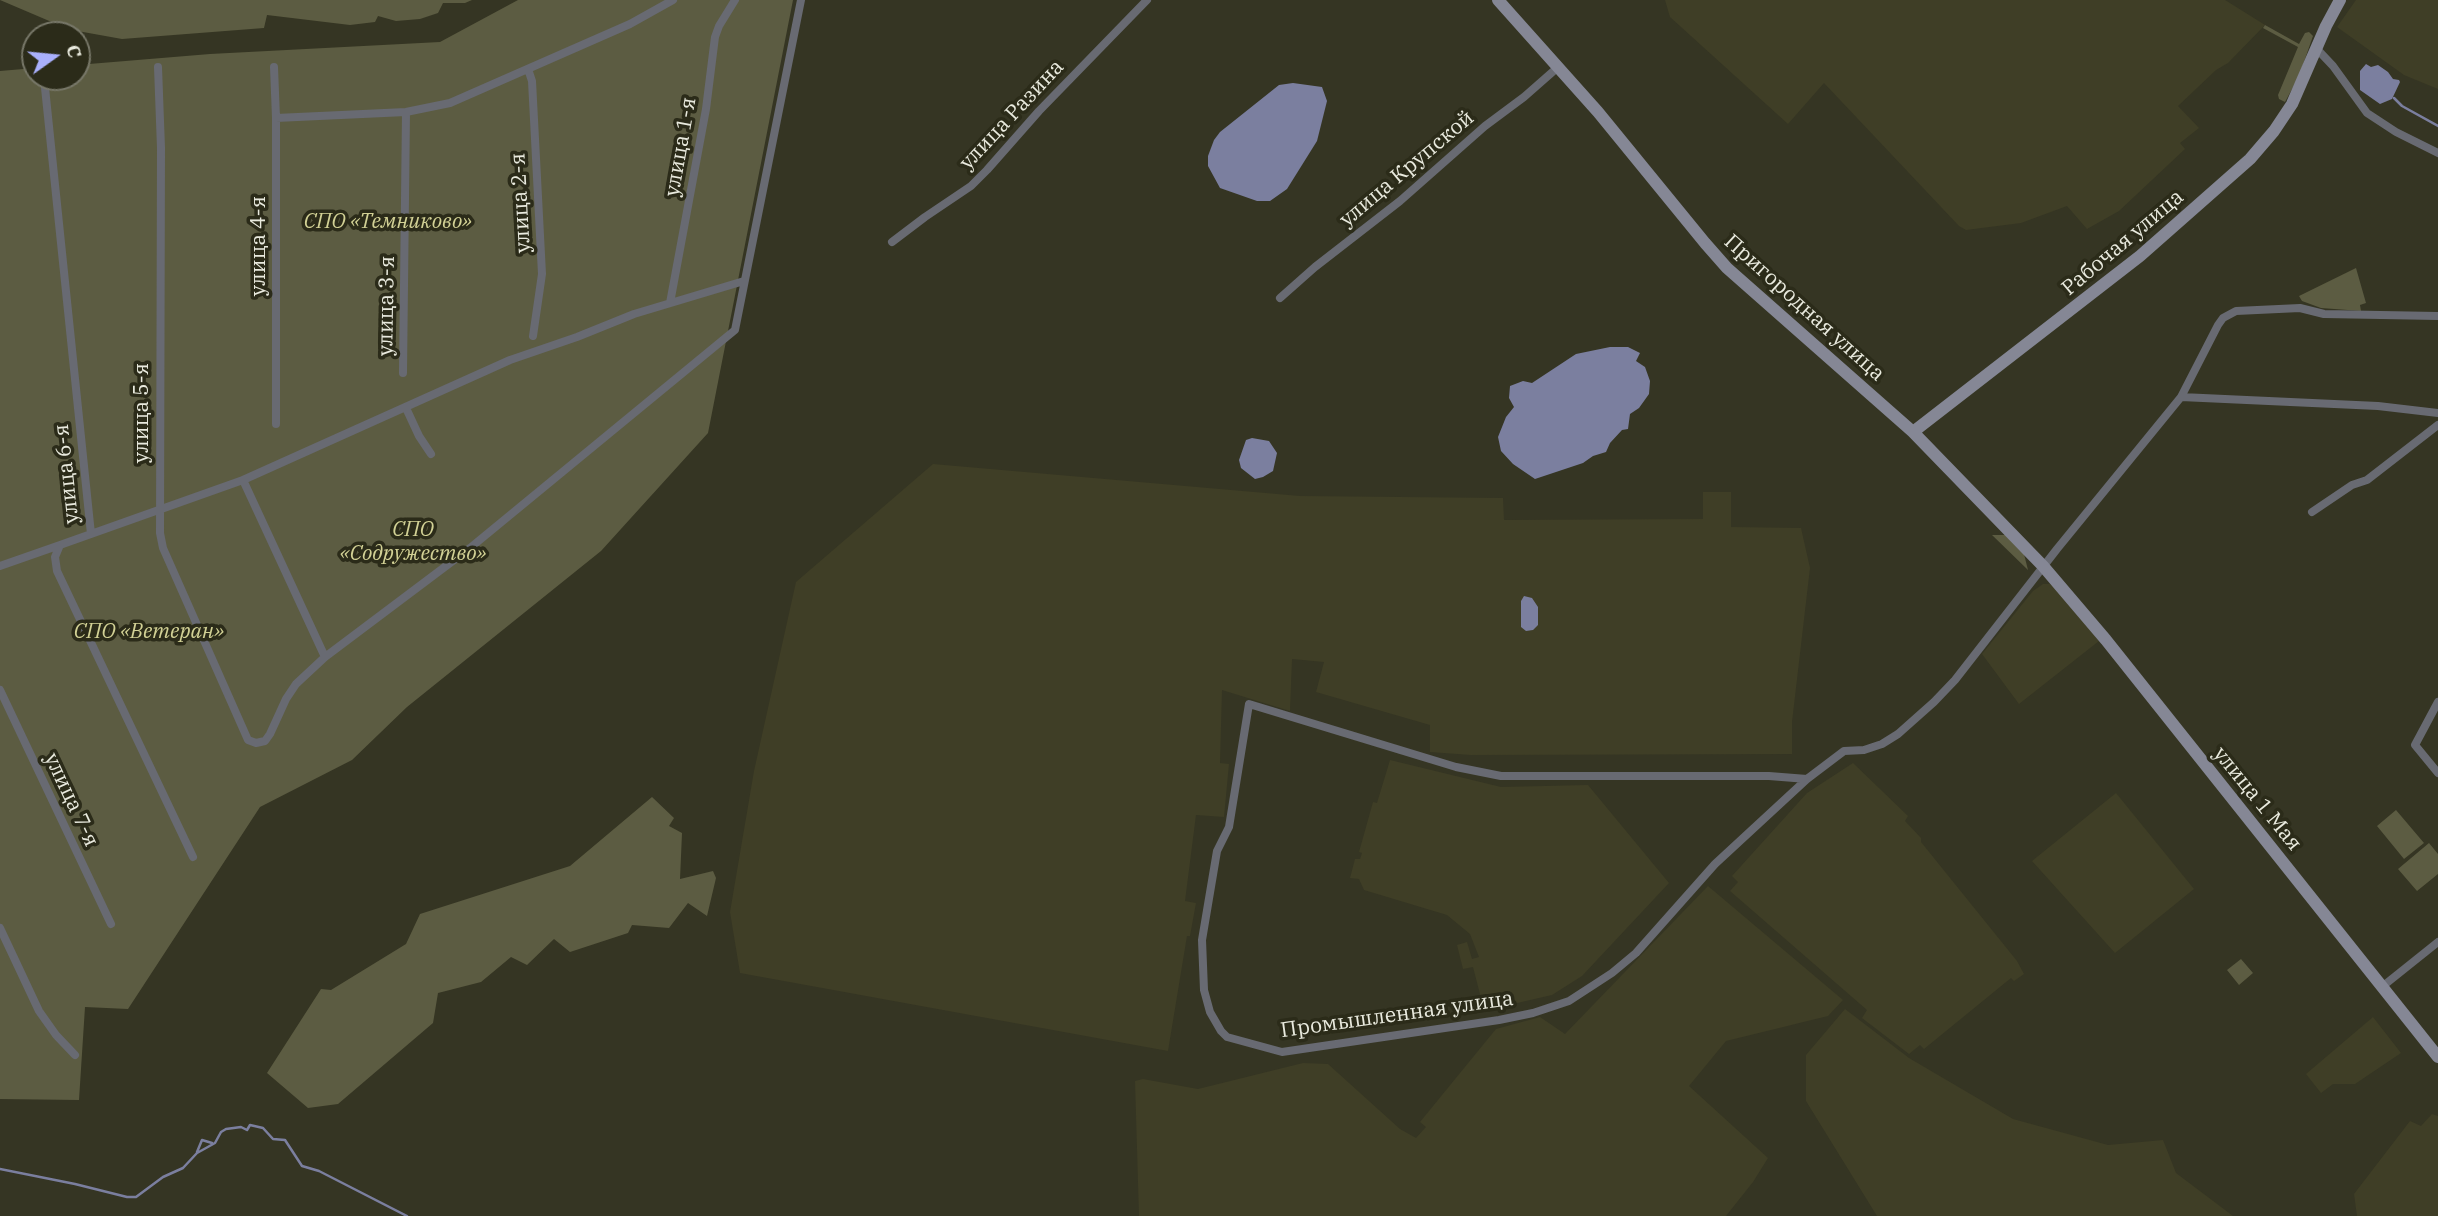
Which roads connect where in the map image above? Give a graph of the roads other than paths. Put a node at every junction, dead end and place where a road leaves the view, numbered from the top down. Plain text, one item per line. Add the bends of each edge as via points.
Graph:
1 (673, 0) edge
2 (735, 0) edge
3 (801, 0) edge
4 (1147, 0) edge
5 (1498, 0) edge
6 (2340, 0) edge
7 (2316, 48) junction
8 (159, 67) dead end
9 (274, 67) dead end
10 (1558, 68) junction
11 (528, 69) junction
12 (45, 91) edge
13 (406, 113) junction
14 (276, 118) junction
15 (2438, 153) edge
16 (892, 242) dead end
17 (744, 281) junction
18 (1280, 298) dead end
19 (670, 303) junction
20 (2438, 316) edge
21 (533, 336) dead end
22 (404, 373) dead end
23 (2181, 397) junction
24 (406, 408) junction
25 (2438, 413) edge
26 (276, 424) dead end
27 (2438, 425) edge
28 (1913, 432) junction
29 (431, 454) dead end
30 (243, 480) junction
31 (159, 510) junction
32 (2312, 512) dead end
33 (91, 534) junction
34 (60, 545) junction
35 (0, 566) edge
36 (2043, 566) junction
37 (325, 657) junction
38 (0, 690) edge
39 (2438, 702) edge
40 (2438, 773) edge
41 (1807, 779) junction
42 (193, 857) dead end
43 (111, 924) dead end
44 (0, 928) edge
45 (2438, 942) edge
46 (2382, 986) junction
47 (75, 1055) dead end
48 (2438, 1057) edge

1 - 11 street
2 - 19 street, улица 1-я via 715,37
3 - 17 street
4 - 16 street, улица Разина via 971,186
5 - 10 street, Пригородная улица
6 - 7 street, Рабочая улица
7 - 15 street via 2367,113
7 - 28 street, Рабочая улица via 2283,118 2227,181 2085,300
8 - 31 street, улица 5-я
9 - 14 street, улица 4-я
10 - 18 street, улица Крупской
10 - 28 street, Пригородная улица via 1727,268
11 - 13 street via 450,103
11 - 21 street, улица 2-я via 542,274
12 - 33 street, улица 6-я
13 - 14 street
13 - 22 street, улица 3-я
14 - 26 street, улица 4-я
17 - 19 street
17 - 37 street via 735,330 460,556
19 - 24 street via 510,360
20 - 23 street, Промышленная улица via 2324,314 2300,308 2236,311 2218,325
23 - 25 street
23 - 36 street, Промышленная улица
24 - 29 street
24 - 30 street
27 - 32 street via 2367,481 2352,485
28 - 36 street, Пригородная улица
30 - 31 street
30 - 37 street
31 - 33 street
31 - 37 street, улица 5-я via 163,548 248,740 256,744 265,741 296,684
33 - 34 street, улица 6-я
34 - 35 street
34 - 42 street, улица 6-я via 55,557 62,585
36 - 41 street, Промышленная улица via 1955,680 1910,724 1874,747 1844,751
36 - 46 street, улица 1 Мая
38 - 43 street, улица 7-я
39 - 40 street via 2416,745
41 - 41 street, Промышленная улица via 1715,864 1625,963 1558,1006 1499,1020 1282,1052 1227,1037 1210,1012 1204,990 1202,940 1217,851 1229,827 1249,704 1456,767 1501,776
44 - 47 street via 39,1011
45 - 46 street
46 - 48 street, улица 1 Мая

